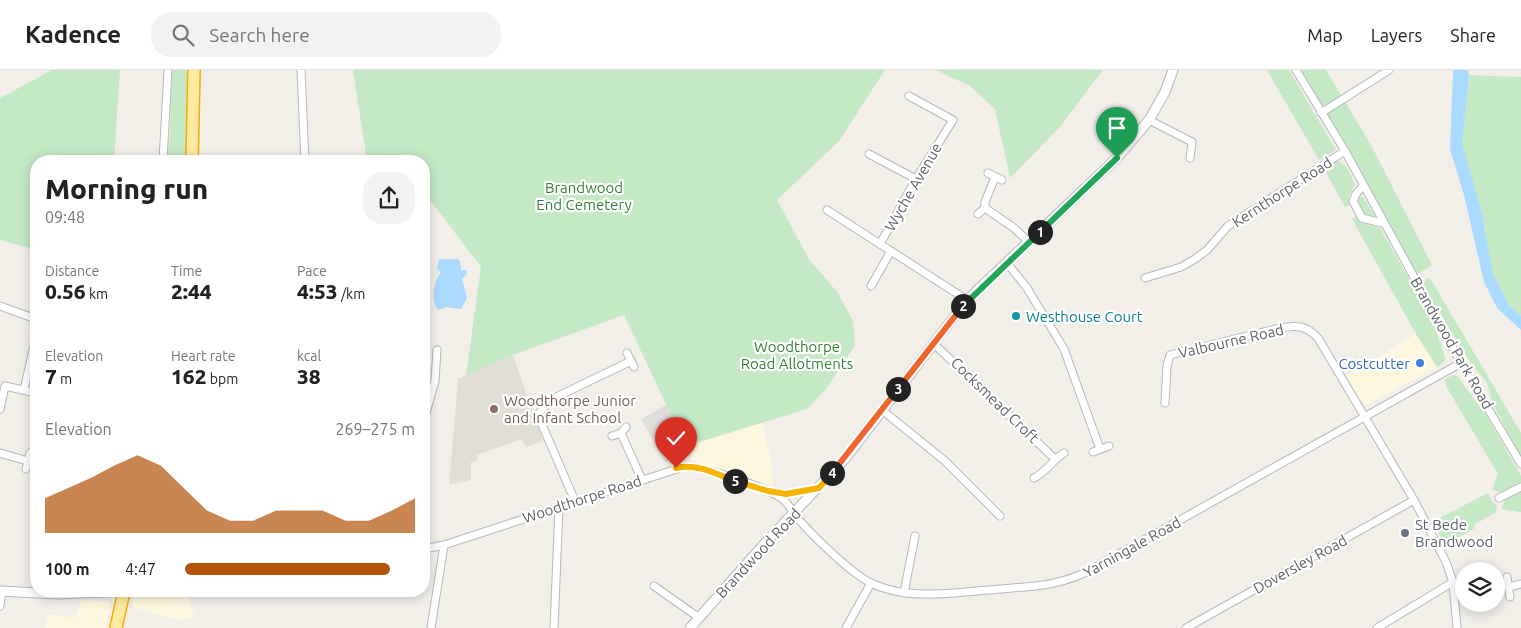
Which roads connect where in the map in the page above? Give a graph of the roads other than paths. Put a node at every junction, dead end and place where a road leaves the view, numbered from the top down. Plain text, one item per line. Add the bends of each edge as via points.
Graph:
1 (168, 70) edge
2 (194, 70) edge
3 (301, 70) edge
4 (1173, 70) edge
5 (1296, 70) edge
6 (1389, 70) edge
7 (909, 96) dead end
8 (1321, 113) junction
9 (1149, 120) junction
10 (1345, 151) junction
11 (869, 154) dead end
12 (163, 155) edge
13 (192, 155) edge
14 (305, 155) edge
15 (1190, 158) dead end
16 (995, 176) dead end
17 (916, 178) junction
18 (1363, 186) junction
19 (985, 208) junction
20 (826, 210) dead end
21 (978, 214) dead end
22 (1382, 223) junction
23 (1029, 242) junction
24 (880, 244) junction
25 (891, 251) junction
26 (1007, 262) junction
27 (1145, 278) dead end
28 (870, 286) dead end
29 (968, 300) junction
30 (0, 306) edge
31 (30, 317) edge
32 (933, 343) junction
33 (437, 350) dead end
34 (627, 353) dead end
35 (1461, 363) junction
36 (30, 364) edge
37 (3, 385) edge
38 (24, 390) junction
39 (30, 392) edge
40 (430, 399) edge
41 (1165, 403) dead end
42 (0, 409) edge
43 (882, 410) junction
44 (1364, 416) junction
45 (626, 427) dead end
46 (621, 433) junction
47 (612, 436) dead end
48 (1109, 446) dead end
49 (0, 453) edge
50 (30, 453) dead end
51 (1064, 453) dead end
52 (1055, 458) junction
53 (28, 461) junction
54 (1521, 464) edge
55 (26, 469) dead end
56 (1034, 478) dead end
57 (642, 480) junction
58 (1521, 487) edge
59 (819, 488) junction
60 (768, 491) junction
61 (1499, 498) dead end
62 (1414, 500) junction
63 (575, 501) junction
64 (559, 507) junction
65 (794, 512) junction
66 (1000, 516) dead end
67 (915, 536) dead end
68 (444, 545) junction
69 (430, 548) edge
70 (1506, 577) dead end
71 (1453, 582) junction
72 (871, 583) junction
73 (1521, 584) edge
74 (654, 586) dead end
75 (1509, 587) junction
76 (1, 591) edge
77 (30, 593) edge
78 (904, 593) junction
79 (123, 597) edge
80 (1510, 597) dead end
81 (0, 606) edge
82 (698, 617) junction
83 (116, 628) edge
84 (431, 628) edge
85 (554, 628) edge
86 (690, 628) edge
87 (846, 628) edge
88 (1186, 628) edge
89 (1377, 628) edge
90 (1457, 628) edge

1 - 12 street
2 - 13 highway
3 - 14 street
4 - 9 street, Brandwood Road
5 - 8 street, Brandwood Park Road
6 - 8 street
7 - 17 street, Wyche Avenue via 953,120
8 - 10 street, Brandwood Park Road
9 - 15 street via 1192,142
9 - 23 street, Brandwood Road via 1117,158
10 - 18 street, Brandwood Park Road
10 - 27 street, Kernthorpe Road via 1228,226 1195,260
11 - 17 street
16 - 19 street
17 - 24 street, Wyche Avenue
18 - 22 street, Brandwood Park Road
18 - 22 street via 1353,201 1362,218
19 - 21 street
19 - 23 street
20 - 24 street
22 - 35 street, Brandwood Park Road
23 - 26 street, Brandwood Road
24 - 25 street, Wyche Avenue
25 - 28 street
25 - 29 street, Wyche Avenue
26 - 29 street, Brandwood Road
26 - 48 street via 1064,349 1097,450
29 - 32 street, Brandwood Road
30 - 31 street
32 - 43 street, Brandwood Road
32 - 52 street, Cocksmead Croft
33 - 40 street
34 - 63 street via 633,364 550,400 539,413
35 - 44 street, Yarningale Road
35 - 54 street, Brandwood Park Road
36 - 38 street
37 - 38 street
37 - 42 street
38 - 39 street
41 - 44 street, Valbourne Road via 1170,355 1296,326 1305,328 1318,338
43 - 59 street, Brandwood Road
43 - 66 street via 945,461
44 - 62 street, Valbourne Road
44 - 78 street, Yarningale Road via 1078,577 1047,585 923,595
45 - 46 street
46 - 47 street
46 - 57 street
49 - 53 street
50 - 53 street
51 - 52 street
52 - 56 street via 1048,471
53 - 55 street
57 - 60 street, Woodthorpe Road via 686,466 699,467
57 - 63 street, Woodthorpe Road
58 - 61 street
59 - 60 street, Woodthorpe Road via 786,494
59 - 65 street, Brandwood Road
60 - 65 street, Woodthorpe Road via 784,500
62 - 71 street, Valbourne Road
62 - 88 street, Doversley Road
63 - 64 street, Woodthorpe Road
64 - 68 street, Woodthorpe Road
64 - 85 street
65 - 72 street, Yarningale Road via 846,564
65 - 82 street, Brandwood Road
67 - 78 street
68 - 69 street, Woodthorpe Road
68 - 84 street
70 - 75 street
71 - 89 street
71 - 90 street, Valbourne Road
72 - 78 street, Yarningale Road
72 - 87 street
73 - 75 street
74 - 82 street
75 - 80 street
76 - 77 street
76 - 81 street
79 - 83 highway
82 - 86 street, Brandwood Road

